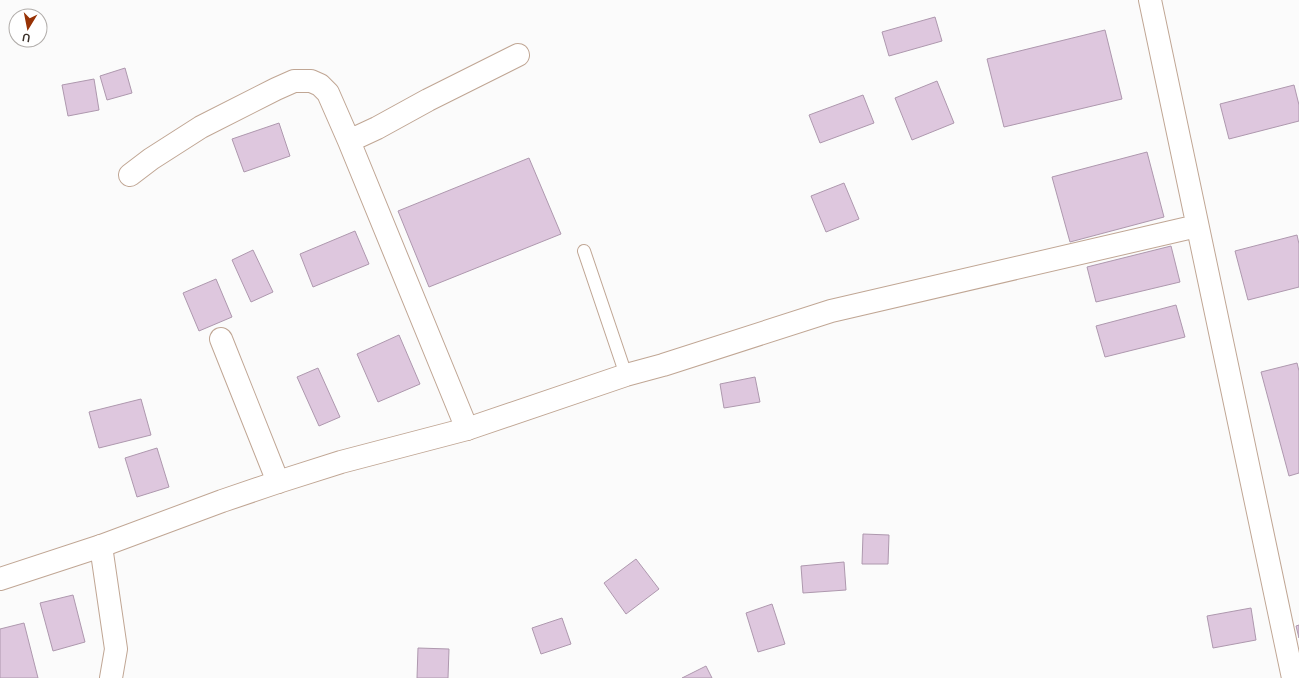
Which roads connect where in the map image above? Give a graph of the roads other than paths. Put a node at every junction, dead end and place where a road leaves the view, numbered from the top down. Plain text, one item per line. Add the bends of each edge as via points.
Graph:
1 (1150, 0) edge
2 (518, 55) dead end
3 (350, 141) junction
4 (130, 175) dead end
5 (1197, 226) junction
6 (584, 251) dead end
7 (221, 339) dead end
8 (626, 375) junction
9 (467, 429) junction
10 (278, 482) junction
11 (101, 546) junction
12 (0, 579) edge
13 (111, 678) edge
14 (1293, 678) edge

1 - 5 street
2 - 3 street
3 - 4 street via 328,93 311,81 294,81 201,128
3 - 9 street
5 - 8 street via 832,311
5 - 14 street
6 - 8 lane
7 - 10 street
8 - 9 street
9 - 10 street via 341,462
10 - 11 street
11 - 12 street
11 - 13 street via 116,648

